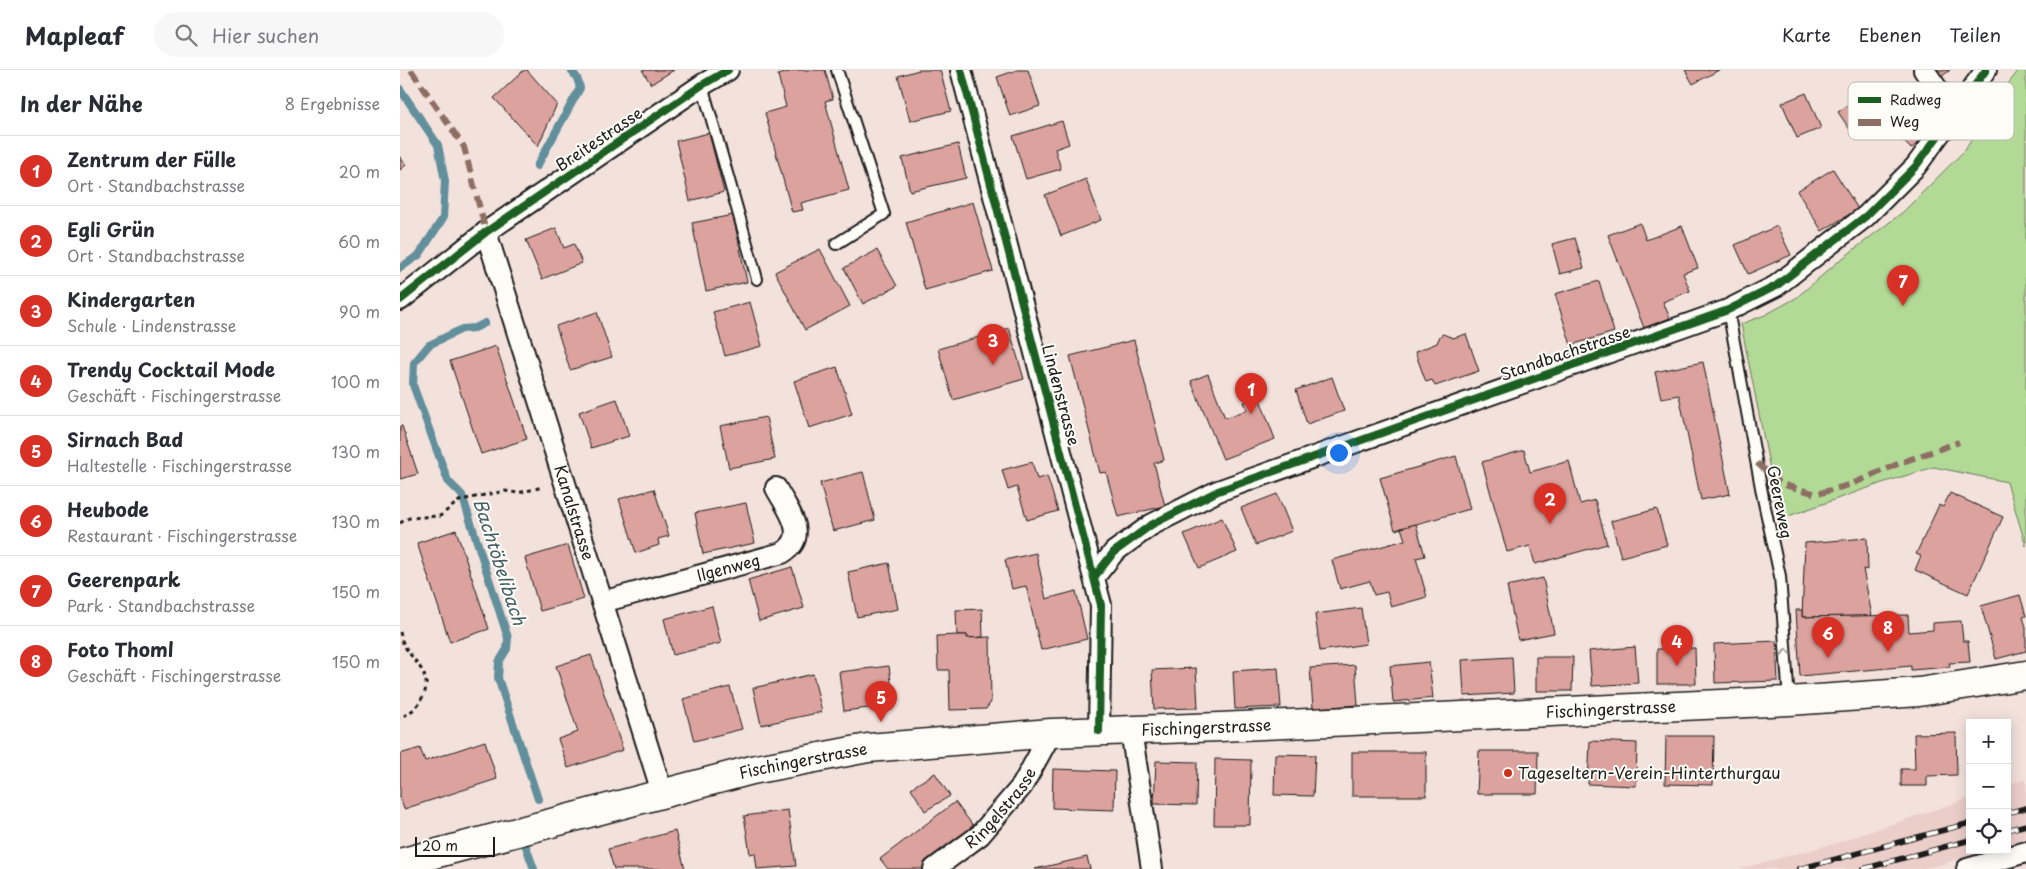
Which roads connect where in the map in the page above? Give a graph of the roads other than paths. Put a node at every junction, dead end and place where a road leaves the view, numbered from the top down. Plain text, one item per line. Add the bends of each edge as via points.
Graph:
1 (728, 70) edge
2 (837, 70) edge
3 (961, 70) edge
4 (1924, 70) edge
5 (1986, 70) edge
6 (1932, 82) edge
7 (1978, 82) edge
8 (702, 85) junction
9 (1936, 140) edge
10 (486, 232) junction
11 (836, 244) dead end
12 (756, 279) dead end
13 (400, 300) edge
14 (1728, 310) junction
15 (776, 488) dead end
16 (1095, 576) junction
17 (602, 602) junction
18 (2026, 676) edge
19 (1790, 701) junction
20 (1131, 730) junction
21 (1100, 731) junction
22 (1051, 732) junction
23 (662, 792) junction
24 (2026, 852) edge
25 (400, 863) edge
26 (934, 869) edge
27 (1152, 869) edge
28 (1967, 869) edge

1 - 8 street, Breitestrasse
2 - 11 lane via 884,214
3 - 16 street, Lindenstrasse
4 - 6 street
5 - 7 street, Standbachstrasse
8 - 10 street, Breitestrasse
8 - 12 lane
9 - 14 street, Standbachstrasse via 1916,166 1866,216 1776,286
10 - 13 street, Breitestrasse
10 - 17 street, Kanalstrasse
14 - 16 street, Standbachstrasse via 1218,491 1152,525 1114,552
19 -> 14 lane, Geereweg via 1780,576
15 - 17 street, Ilgenweg via 795,524 797,533 790,548 782,553
16 - 21 street, Lindenstrasse via 1101,613
17 - 23 street, Kanalstrasse
18 - 19 main road, Fischingerstrasse via 1919,692
19 - 20 main road, Fischingerstrasse
20 - 21 main road, Fischingerstrasse
20 - 27 street
21 - 22 main road, Fischingerstrasse
22 - 23 main road, Fischingerstrasse via 859,749
22 - 26 street, Ringelstrasse via 1022,786 980,835
23 - 25 main road, Fischingerstrasse
24 - 28 street

